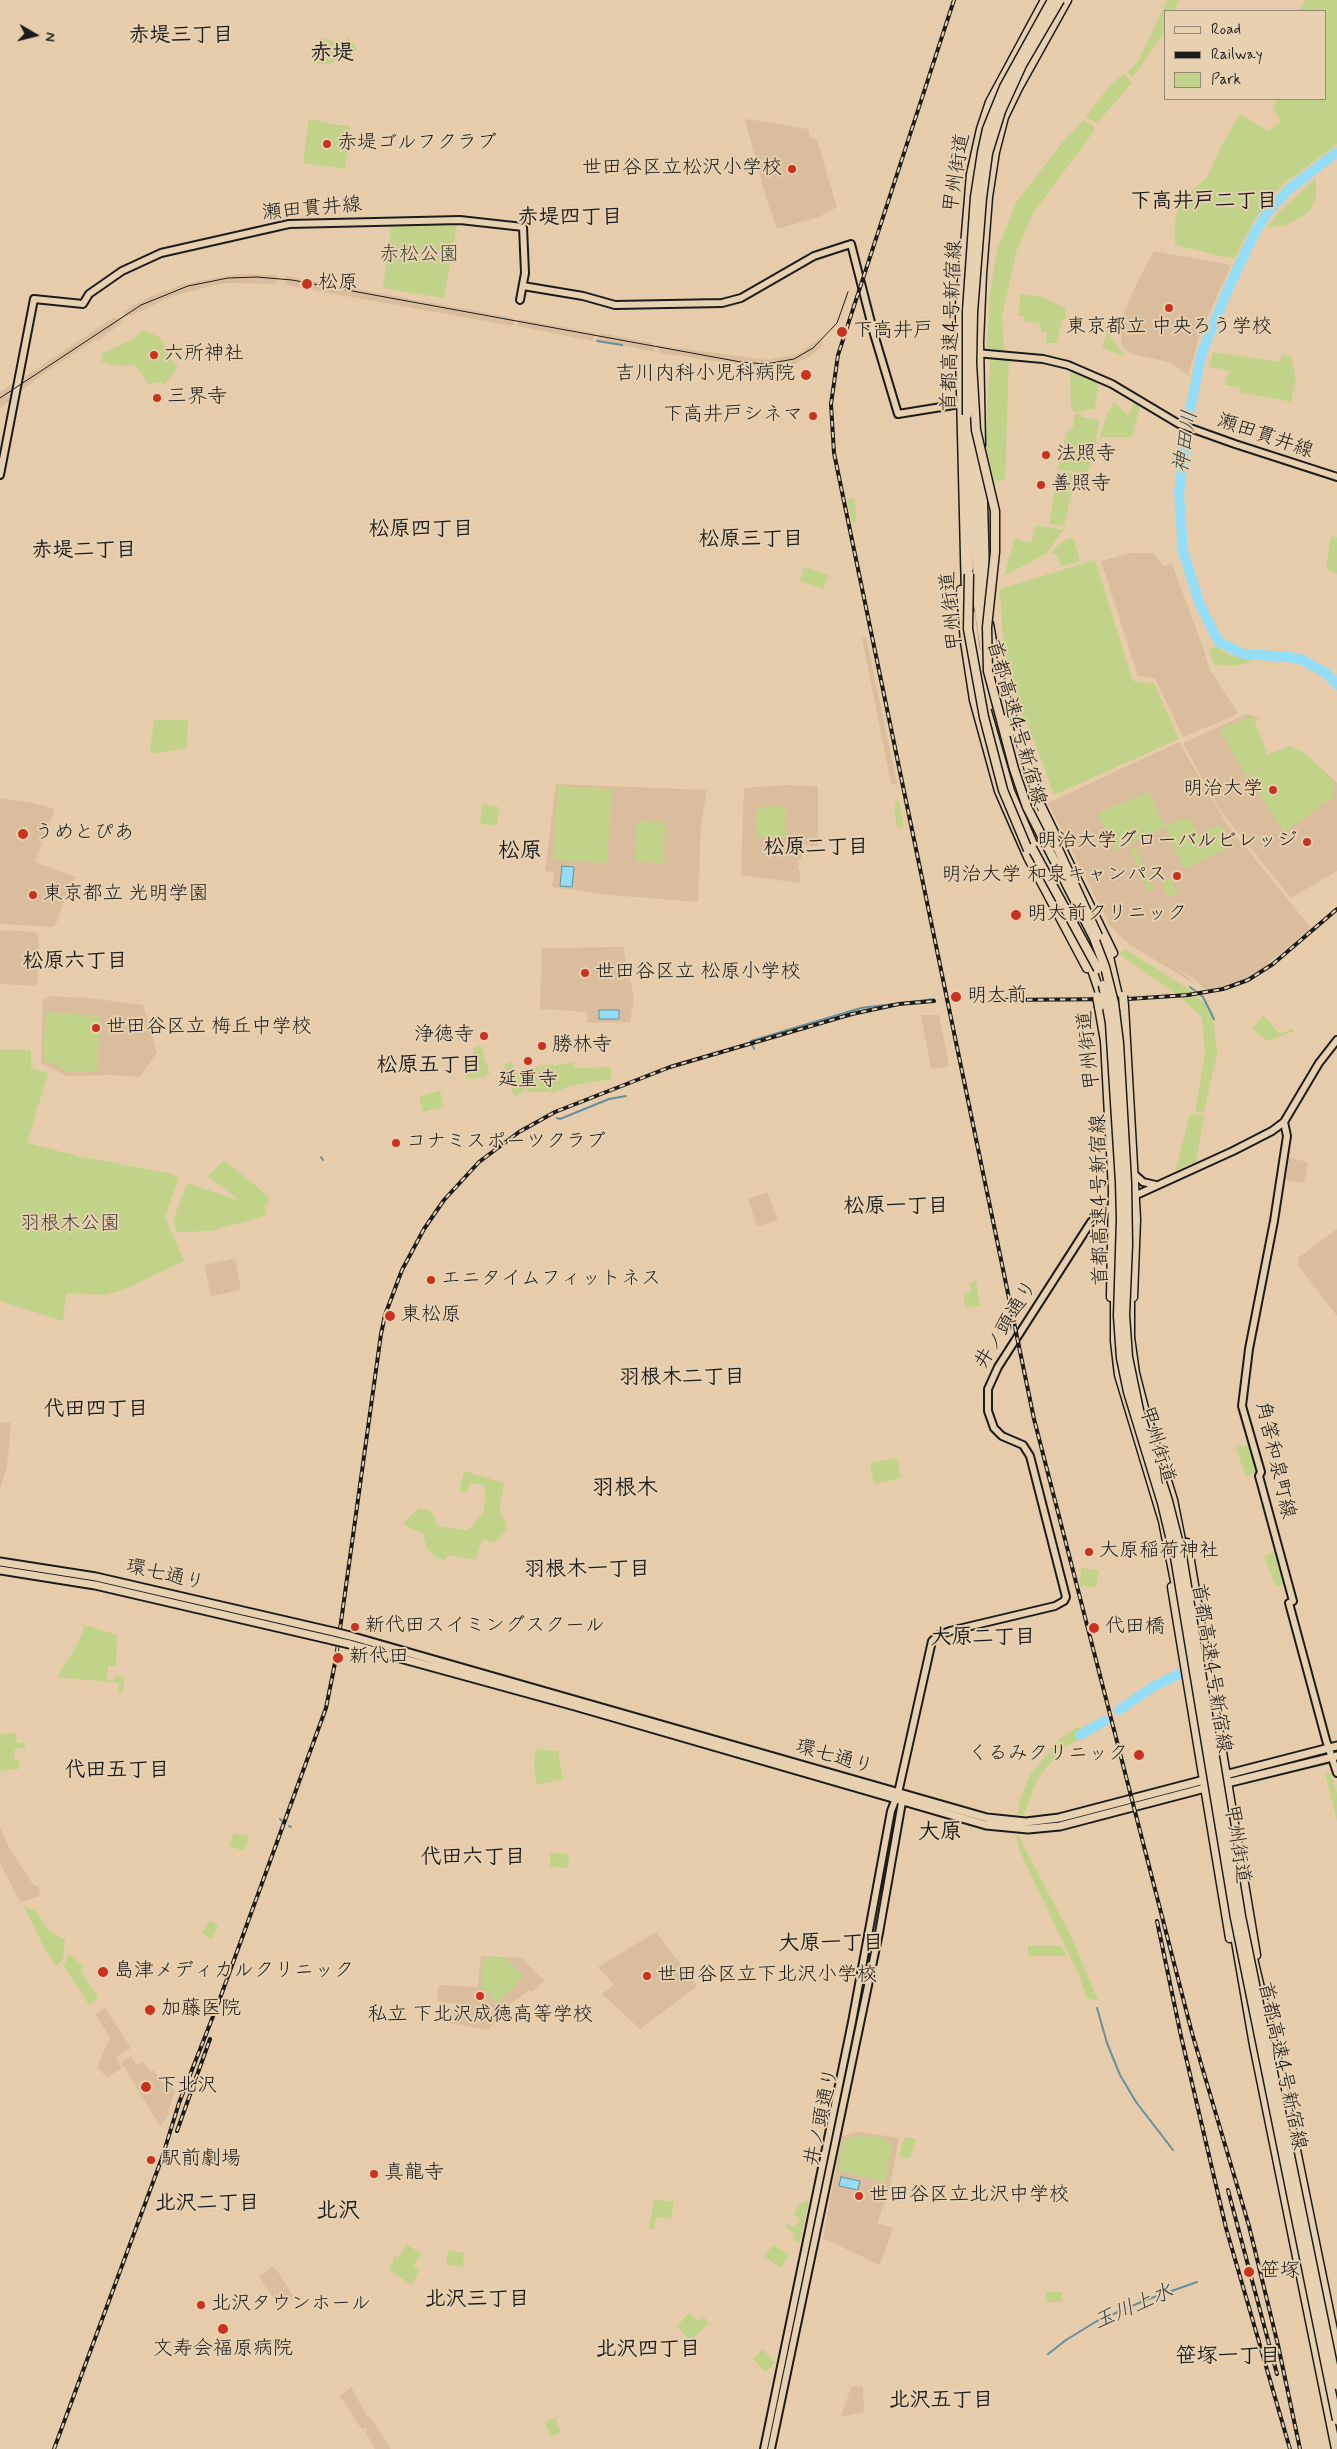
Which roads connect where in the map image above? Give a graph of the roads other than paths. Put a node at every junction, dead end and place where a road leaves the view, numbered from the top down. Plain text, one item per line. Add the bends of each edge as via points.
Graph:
1 (1045, 0) edge
2 (1052, 0) edge
3 (1060, 0) edge
4 (1067, 0) edge
5 (523, 286) junction
6 (520, 300) dead end
7 (960, 352) junction
8 (982, 353) junction
9 (960, 404) junction
10 (974, 415) junction
11 (0, 474) edge
12 (1337, 477) edge
13 (963, 560) junction
14 (969, 574) junction
15 (985, 584) junction
16 (987, 627) junction
17 (965, 642) junction
18 (988, 671) junction
19 (1002, 687) junction
20 (1065, 926) junction
21 (1104, 932) junction
22 (1098, 969) junction
23 (1099, 996) junction
24 (1120, 996) junction
25 (1122, 1006) junction
26 (1101, 1007) junction
27 (1117, 1023) junction
28 (1337, 1040) edge
29 (1284, 1122) junction
30 (1134, 1174) junction
31 (1167, 1182) junction
32 (1135, 1196) junction
33 (1114, 1206) junction
34 (1139, 1389) junction
35 (1123, 1392) junction
36 (1156, 1500) junction
37 (1173, 1500) junction
38 (0, 1562) edge
39 (0, 1570) edge
40 (1334, 1746) edge
41 (1335, 1757) edge
42 (1337, 1773) edge
43 (1224, 1779) junction
44 (1206, 1784) junction
45 (896, 1796) junction
46 (902, 1802) junction
47 (894, 1854) junction
48 (880, 1871) junction
49 (1262, 1992) junction
50 (1246, 2003) junction
51 (1325, 2295) junction
52 (1306, 2300) junction
53 (1337, 2349) edge
54 (1337, 2365) edge
55 (1337, 2385) edge
56 (1337, 2420) edge
57 (1337, 2437) edge
58 (764, 2449) edge
59 (771, 2449) edge
60 (1336, 2449) edge

1 - 7 highway, 甲州街道 via 1006,68 980,129 966,223
2 - 14 highway, 首都高速4号新宿線, bridge via 998,102 988,129 978,176 966,338
3 - 10 highway, 首都高速4号新宿線, bridge via 1010,90 988,153 973,312
4 - 8 highway, 甲州街道 via 1018,88 1004,117 997,142 985,232
5 - 6 main road
5 - 9 main road via 615,305 722,303 741,298 814,256 851,244 898,414
5 - 11 main road, 瀬田貫井線 via 523,227 460,220 384,221 289,224 184,247 151,256 127,268 92,291 83,304 34,298
7 - 8 main road, 瀬田貫井線
7 - 9 highway, 甲州街道
8 - 12 main road, 瀬田貫井線 via 1068,365 1112,384 1192,429
8 - 15 highway, 甲州街道
9 - 13 highway, 甲州街道
10 - 16 highway, bridge via 995,511 995,552
10 - 18 highway, 首都高速4号新宿線, bridge via 978,606
13 - 17 highway via 961,593
13 - 23 highway, 甲州街道 via 973,652 1004,772 1025,830 1085,951
14 - 20 highway, bridge via 968,629 984,717 1003,790
14 - 22 highway, 首都高速4号新宿線, bridge via 976,649 1014,790
15 - 19 highway via 994,654
15 - 24 highway, 甲州街道 via 992,659 1024,786 1047,840 1106,950
16 - 18 highway, bridge
16 - 21 highway, bridge via 996,692 1025,784 1040,822
17 - 20 highway via 978,721 1003,800 1028,857
17 - 22 highway, bridge via 977,699 1023,830
18 - 27 highway, 首都高速4号新宿線, bridge via 1020,788 1039,834 1094,938 1110,983
19 - 21 highway via 1039,802
19 - 27 highway, bridge via 1036,803 1098,936 1109,969
20 - 23 highway
21 - 24 highway via 1114,956
22 - 56 highway, 首都高速4号新宿線, bridge via 1108,1004 1113,1053 1121,1219 1118,1316 1121,1358 1175,1557 1238,1935
23 - 26 highway, 甲州街道
24 - 25 highway, bridge
25 - 30 highway
25 - 34 highway, 甲州街道, bridge via 1132,1218 1130,1337
26 - 33 highway
26 - 35 highway, 甲州街道, bridge via 1108,1040 1111,1090 1118,1219 1115,1341
27 - 55 highway, 首都高速4号新宿線, bridge via 1127,1192 1125,1315 1129,1365 1182,1556 1241,1916
28 - 29 main road, 井ノ頭通り via 1319,1063
29 - 31 main road, 井ノ頭通り
29 - 40 main road, 角筈和泉町線 via 1287,1136 1242,1406 1326,1740
30 - 31 main road via 1151,1185
30 - 32 highway
31 - 32 main road, 井ノ頭通り
32 - 33 main road, 井ノ頭通り
32 - 34 highway via 1133,1315
33 - 35 highway via 1110,1329 1115,1366
33 - 45 main road, 井ノ頭通り via 1091,1222 1001,1362 987,1393 988,1411 996,1431 1023,1445 1030,1456 1066,1598 1055,1606 950,1631 934,1638
34 - 37 highway, 甲州街道
35 - 36 highway, 甲州街道
36 - 44 highway
36 - 50 highway, 甲州街道 via 1173,1570
37 - 43 highway via 1187,1545
37 - 49 highway, 甲州街道 via 1241,1900
38 - 45 main road, 環七通り, bridge via 96,1577 322,1628
39 - 45 main road, 環七通り, bridge via 95,1585 349,1644
40 - 41 main road, 角筈和泉町線
40 - 43 main road, 環七通り
41 - 42 main road, 角筈和泉町線
41 - 43 main road, 環七通り
43 - 44 main road, 環七通り, bridge
43 - 49 highway
44 - 45 main road, 環七通り via 1059,1818 1026,1822 986,1818
44 - 46 main road, 環七通り via 1069,1824 1042,1828 986,1824
44 - 50 highway via 1235,1963
45 - 46 main road, 環七通り
45 - 48 main road, 井ノ頭通り
46 - 47 main road, 井ノ頭通り
47 - 48 main road via 890,1850 888,1852
47 - 59 main road, 井ノ頭通り
48 - 58 main road, 井ノ頭通り
49 - 51 highway, 甲州街道
50 - 52 highway, 甲州街道
51 - 53 highway, 甲州街道
51 - 54 highway, 甲州街道
52 - 57 highway, 甲州街道
52 - 60 highway, 甲州街道

